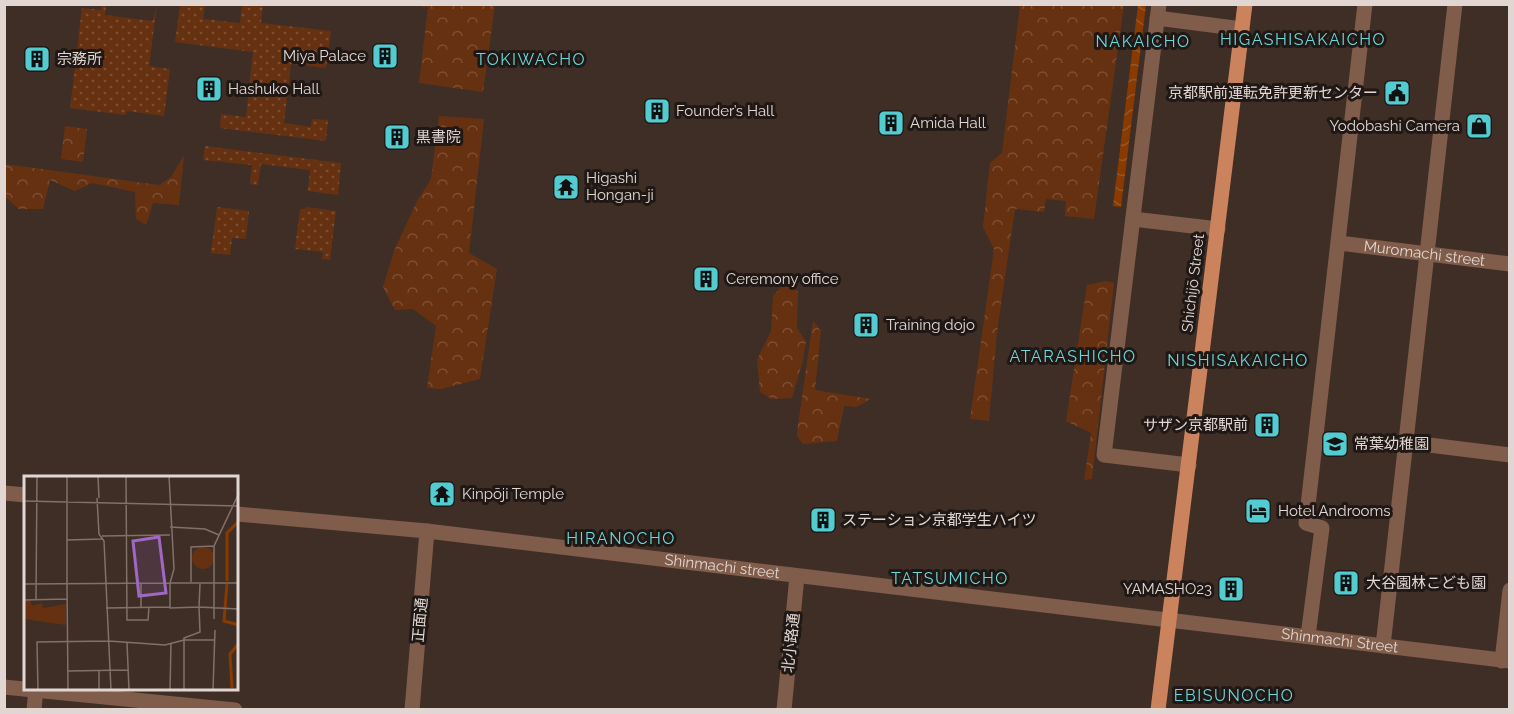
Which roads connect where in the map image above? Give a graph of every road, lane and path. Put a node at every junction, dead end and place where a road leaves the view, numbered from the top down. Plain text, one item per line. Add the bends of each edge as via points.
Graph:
1 (1245, 4) edge
2 (1365, 4) edge
3 (1455, 4) edge
4 (1158, 11) edge
5 (1242, 29) junction
6 (1133, 219) junction
7 (1218, 229) junction
8 (1339, 243) junction
9 (1426, 255) junction
10 (1509, 264) edge
11 (1405, 442) junction
12 (1509, 455) edge
13 (1189, 465) junction
14 (4, 493) edge
15 (24, 495) edge
16 (238, 514) edge
17 (427, 531) junction
18 (797, 576) junction
19 (1509, 590) edge
20 (1170, 621) junction
21 (1308, 636) junction
22 (1383, 646) junction
23 (1506, 661) edge
24 (4, 687) edge
25 (24, 688) edge
26 (36, 690) edge
27 (45, 690) edge
28 (34, 710) edge
29 (235, 710) edge
30 (412, 710) edge
31 (784, 710) edge
32 (1158, 710) edge

1 - 5 main road, Shichijō Street
2 - 8 street
3 - 9 street
4 - 5 street
4 - 6 street
5 - 7 main road, Shichijō Street
6 - 7 street
6 - 13 street via 1104,454
7 - 13 main road, Shichijō Street
8 - 9 street, Muromachi street
8 - 21 street via 1306,523 1322,528
9 - 10 street, Muromachi street
9 - 11 street
11 - 12 street
11 - 22 street
13 - 20 main road, Shichijō Street
14 - 15 street
16 - 17 street, Shinmachi street
17 - 18 street, Shinmachi street
17 - 30 street, 正面通
18 - 20 street, Shinmachi street
18 - 31 street, 北小路通
19 - 23 street
20 - 21 street, Shinmachi Street
20 - 32 main road, Shichijō Street
21 - 22 street, Shinmachi Street
22 - 23 street, Shinmachi Street
24 - 25 street
26 - 28 street
27 - 29 street

